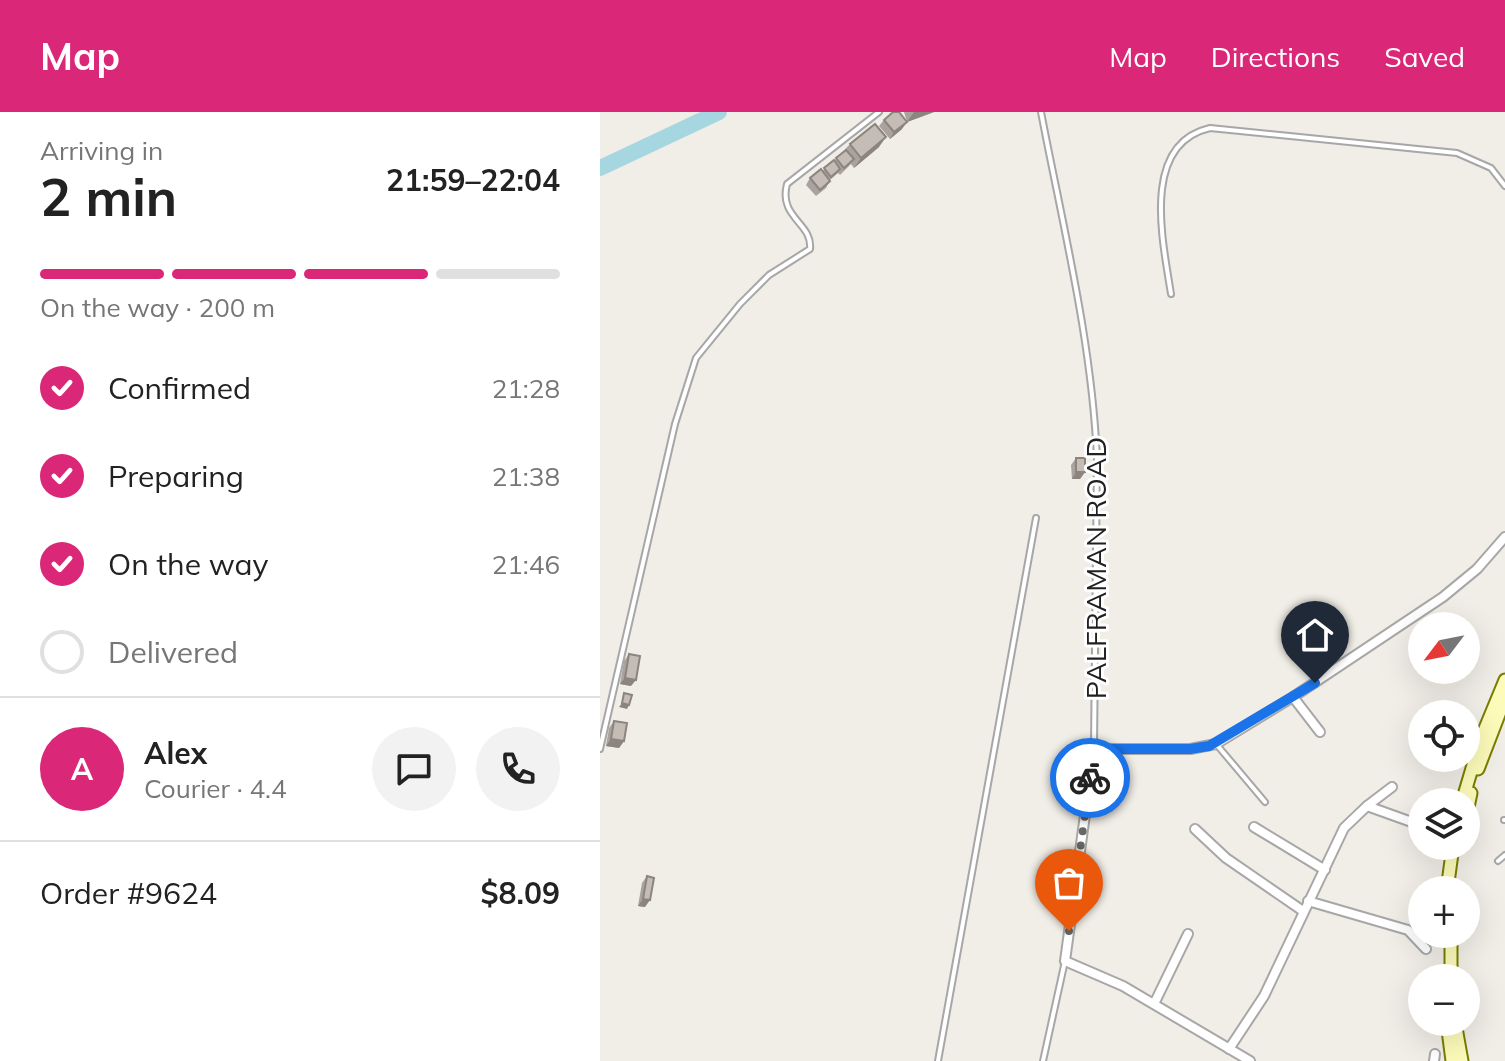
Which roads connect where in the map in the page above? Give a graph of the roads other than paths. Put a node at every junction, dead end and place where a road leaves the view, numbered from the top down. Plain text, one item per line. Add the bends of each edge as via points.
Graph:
1 (879, 112) edge
2 (1041, 112) edge
3 (1505, 186) edge
4 (1171, 294) dead end
5 (1036, 518) dead end
6 (1505, 537) edge
7 (1505, 680) edge
8 (1293, 697) junction
9 (1505, 699) edge
10 (1320, 732) dead end
11 (1216, 744) junction
12 (600, 749) edge
13 (1094, 749) junction
14 (1392, 787) dead end
15 (1466, 788) edge
16 (1473, 788) edge
17 (1265, 802) dead end
18 (1367, 806) junction
19 (1408, 821) edge
20 (1254, 827) dead end
21 (1195, 829) dead end
22 (1505, 855) edge
23 (1498, 861) dead end
24 (1325, 870) junction
25 (1308, 901) junction
26 (1303, 911) junction
27 (1188, 934) dead end
28 (1426, 949) dead end
29 (1065, 961) junction
30 (1154, 1004) junction
31 (1449, 1036) edge
32 (1458, 1036) edge
33 (1229, 1049) junction
34 (938, 1061) edge
35 (1043, 1061) edge
36 (1250, 1061) edge
37 (1452, 1061) edge
38 (1462, 1061) edge

1 - 12 lane via 787,184 784,197 807,234 810,249 769,275 696,358 675,424
2 - 13 lane, PALFRAMAN ROAD via 1095,414
3 - 4 lane via 1491,168 1457,153 1210,128 1193,132 1174,148 1165,173 1162,235
5 - 34 lane
6 - 8 street via 1443,597
7 - 15 main road
8 - 10 street
8 - 11 street
9 - 16 main road
11 - 13 street
11 - 17 lane
13 - 29 street, PALFRAMAN ROAD
14 - 18 street
18 - 19 street
18 - 24 street via 1344,828
20 - 24 street
21 - 26 street via 1226,858
22 - 23 lane
24 - 25 street
25 - 26 street
25 - 28 street via 1408,930
26 - 33 street via 1264,996
27 - 30 street
29 - 30 street
29 - 35 lane
30 - 33 street
31 - 37 main road
32 - 38 main road
33 - 36 street

